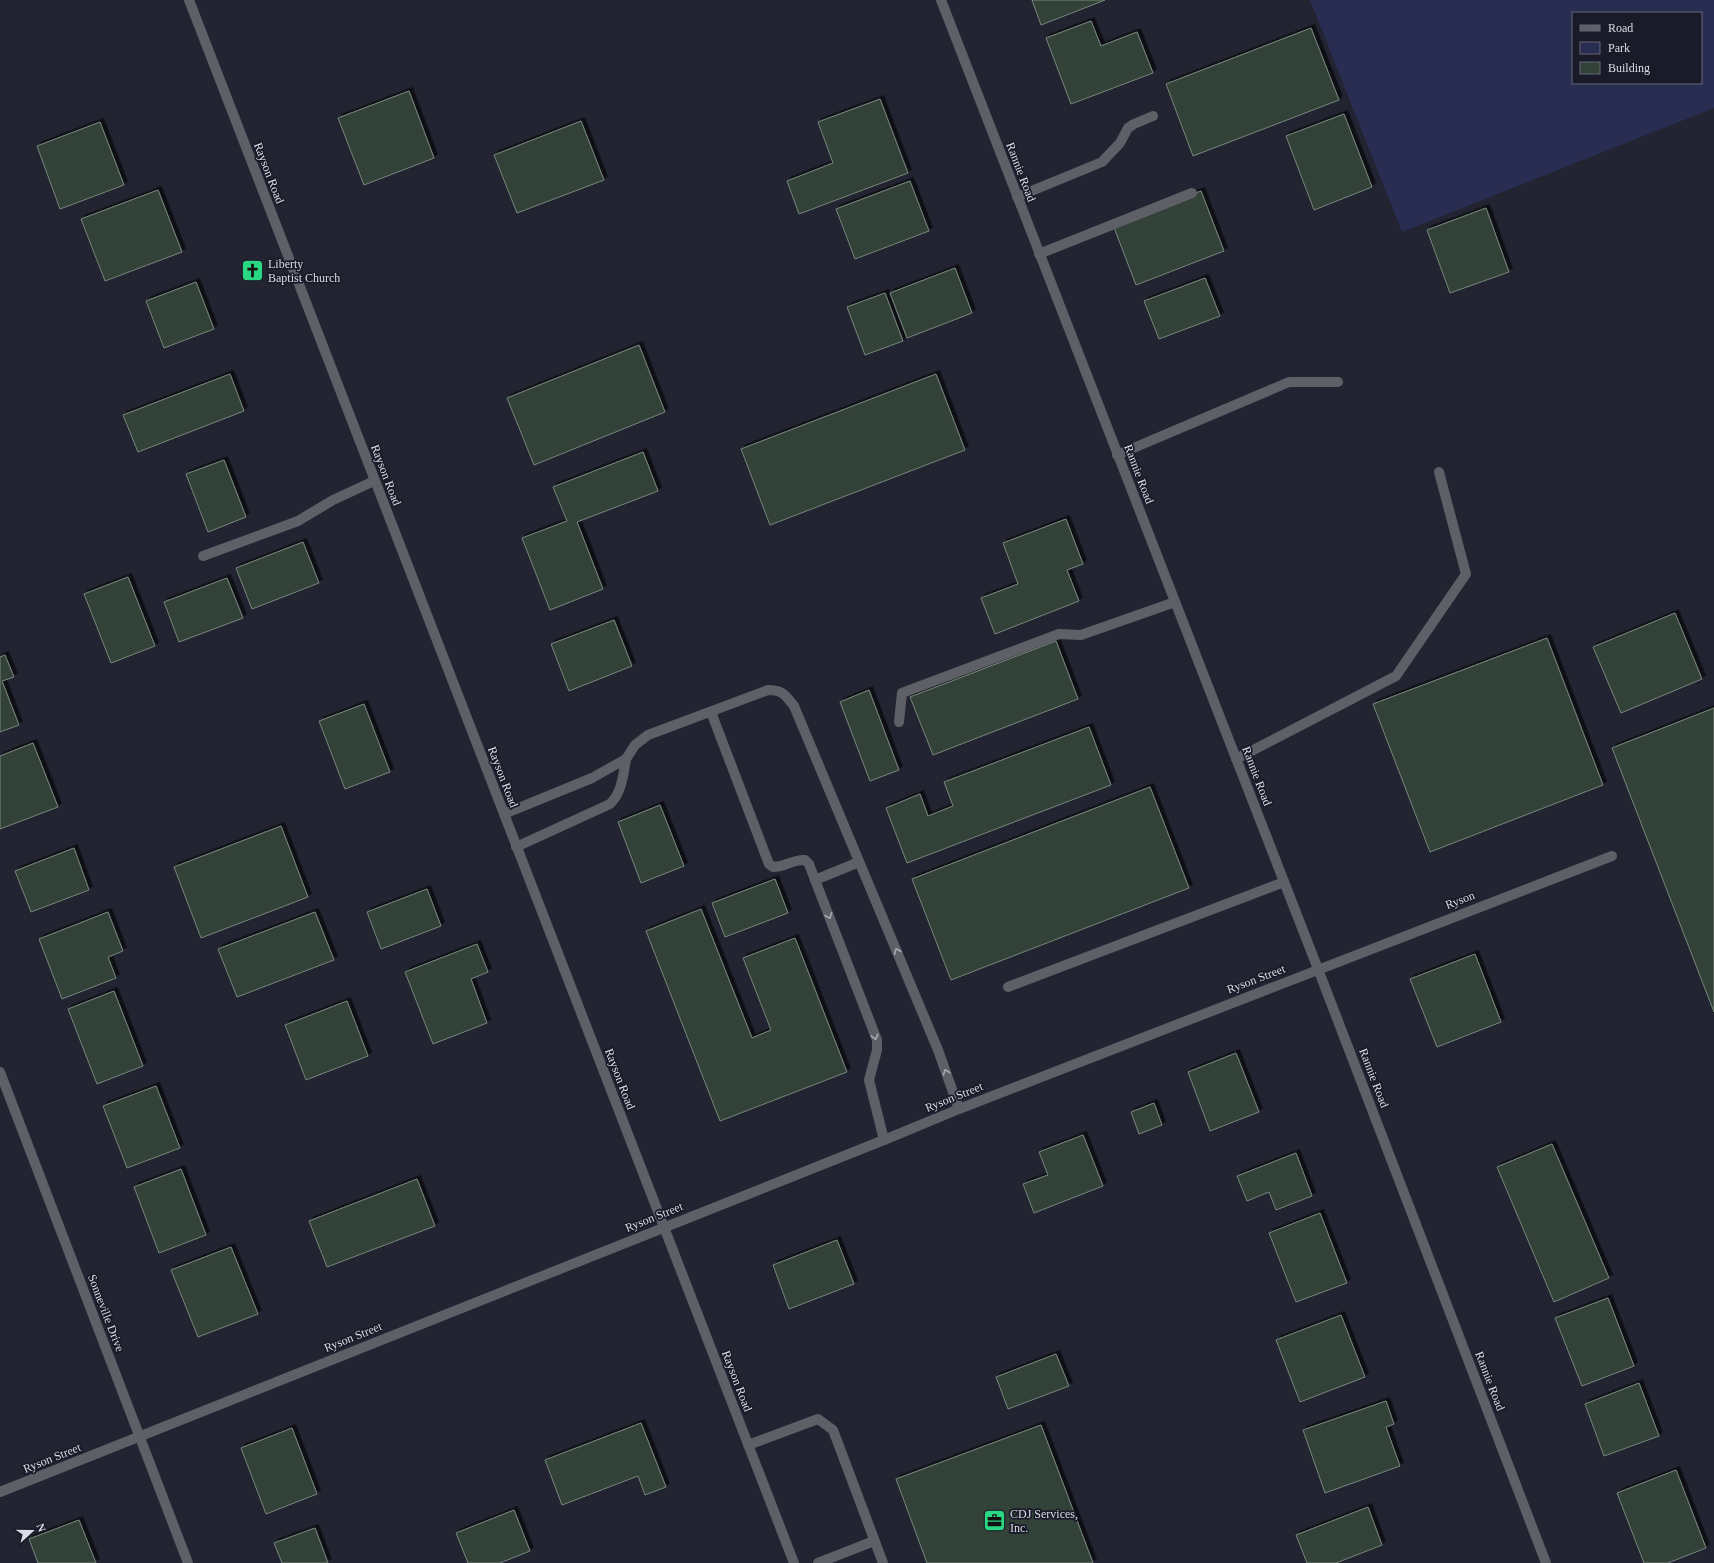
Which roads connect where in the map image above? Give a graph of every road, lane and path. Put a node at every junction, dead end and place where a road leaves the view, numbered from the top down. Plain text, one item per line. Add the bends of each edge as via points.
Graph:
1 (188, 0) edge
2 (941, 0) edge
3 (1154, 116) dead end
4 (1192, 193) dead end
5 (1017, 197) junction
6 (1039, 254) junction
7 (1338, 382) dead end
8 (1117, 455) junction
9 (1439, 472) dead end
10 (374, 480) junction
11 (203, 556) dead end
12 (1174, 602) junction
13 (711, 712) junction
14 (899, 722) dead end
15 (626, 759) junction
16 (1236, 759) junction
17 (504, 814) junction
18 (516, 847) junction
19 (1612, 856) dead end
20 (859, 862) junction
21 (815, 880) junction
22 (1284, 882) junction
23 (1318, 969) junction
24 (1008, 987) dead end
25 (0, 1072) edge
26 (959, 1109) junction
27 (884, 1140) junction
28 (664, 1227) junction
29 (139, 1436) junction
30 (748, 1445) junction
31 (0, 1492) edge
32 (874, 1541) junction
33 (188, 1563) edge
34 (794, 1563) edge
35 (818, 1563) edge
36 (883, 1563) edge
37 (1546, 1563) edge

1 - 10 street, Rayson Road
2 - 5 street, Rannie Road
3 - 5 street via 1128,128 1120,143 1102,162
4 - 6 street
5 - 6 street, Rannie Road
6 - 8 street, Rannie Road
7 - 8 street via 1289,382
8 - 12 street, Rannie Road
9 - 16 street via 1466,574 1396,676
10 - 11 street via 298,521
10 - 17 street, Rayson Road
12 - 14 street via 1081,635 1059,634 902,693
12 - 16 street, Rannie Road
13 - 15 street via 648,735 635,745
13 - 20 street via 768,690 778,690 786,696 794,706
13 - 21 street via 769,864 773,868 798,859 804,860 809,864
15 - 17 street via 592,778
15 - 18 street via 620,789 610,804
16 - 22 street, Rannie Road
17 - 18 street, Rayson Road
18 - 28 street, Rayson Road
19 - 23 street, Ryson
20 - 21 street
26 -> 20 street via 938,1050
21 -> 27 street via 877,1040 869,1080
22 - 23 street, Rannie Road
22 - 24 street
23 - 26 street, Ryson Street
23 - 37 street, Rannie Road
25 - 29 street, Sonneville Drive
26 - 27 street, Ryson Street
27 - 28 street, Ryson Street
28 - 29 street, Ryson Street
28 - 30 street, Rayson Road
29 - 31 street, Ryson Street
29 - 33 street, Sonneville Drive
30 - 32 street via 818,1419 833,1430
30 - 34 street, Rayson Road
32 - 35 street
32 - 36 street

